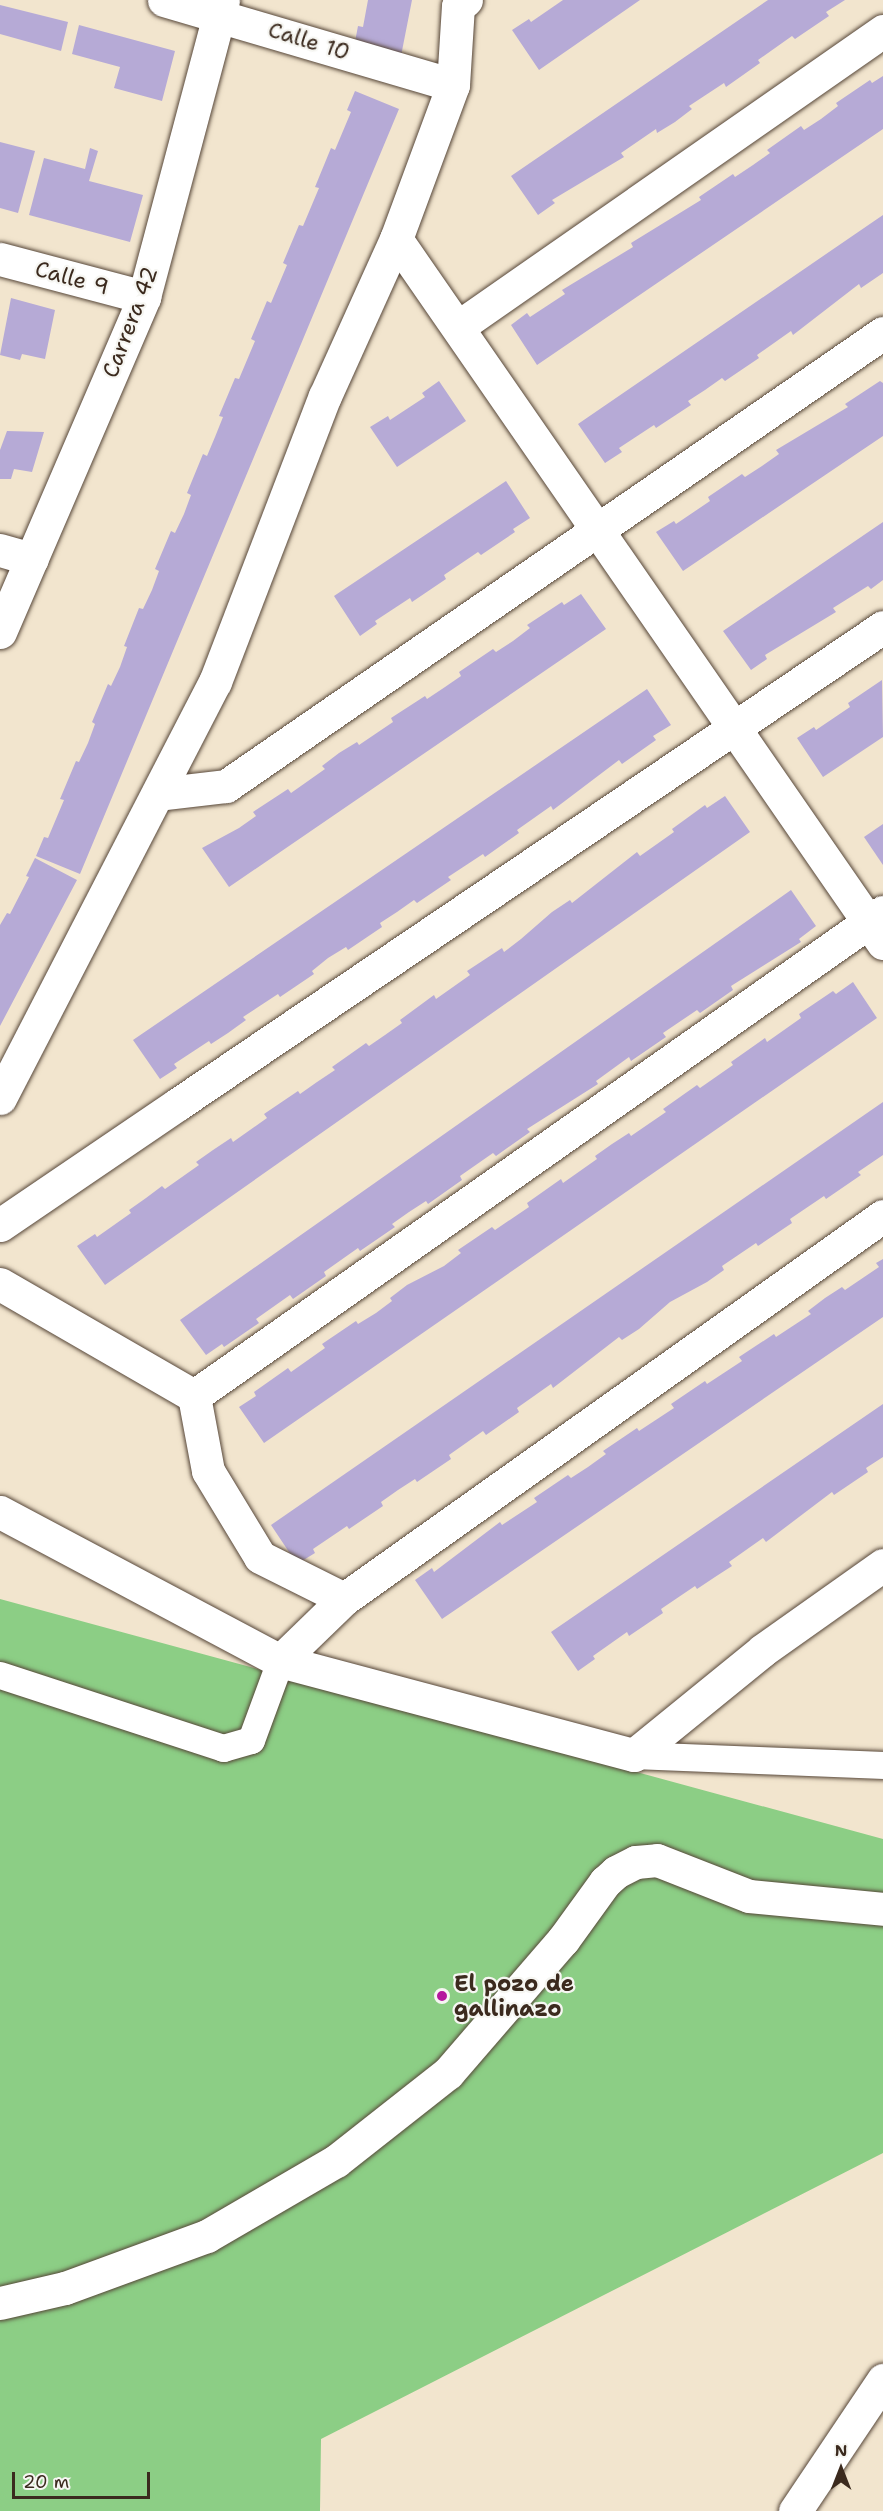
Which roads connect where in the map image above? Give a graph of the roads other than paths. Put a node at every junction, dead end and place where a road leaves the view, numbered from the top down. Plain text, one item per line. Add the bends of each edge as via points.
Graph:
1 (164, 0) edge
2 (466, 0) edge
3 (221, 7) edge
4 (883, 31) edge
5 (453, 85) junction
6 (396, 239) junction
7 (0, 259) edge
8 (144, 297) junction
9 (458, 327) junction
10 (883, 333) edge
11 (598, 530) junction
12 (0, 550) edge
13 (32, 559) junction
14 (883, 627) edge
15 (0, 632) edge
16 (735, 728) junction
17 (158, 794) junction
18 (878, 926) edge
19 (0, 1098) edge
20 (883, 1216) edge
21 (0, 1225) edge
22 (0, 1284) edge
23 (194, 1395) junction
24 (0, 1512) edge
25 (883, 1565) edge
26 (344, 1599) junction
27 (280, 1661) junction
28 (0, 1675) edge
29 (634, 1755) junction
30 (883, 1765) edge
31 (883, 1909) edge
32 (0, 2303) edge
33 (883, 2380) edge
34 (795, 2511) edge

1 - 3 street, Calle 10
2 - 5 street via 458,6
3 - 5 street, Calle 10
3 - 8 street, Carrera 42
4 - 9 street
5 - 6 street
6 - 9 street
6 - 17 street via 325,396 215,682
7 - 8 street, Calle 9
8 - 13 street, Carrera 42
9 - 11 street
10 - 11 street
11 - 16 street
11 - 17 street via 226,786
12 - 13 street
13 - 15 street, Carrera 42
14 - 16 street
16 - 18 street
16 - 21 street
17 - 19 street
18 - 23 street
20 - 26 street
22 - 23 street
23 - 26 street via 208,1471 260,1557
24 - 27 street
25 - 29 street via 763,1650
26 - 27 street
27 - 28 lane via 251,1740 223,1748
27 - 29 street
29 - 30 lane
31 - 32 street via 749,1896 657,1860 636,1862 605,1882 563,1940 448,2073 336,2161 207,2236 65,2288
33 - 34 street

